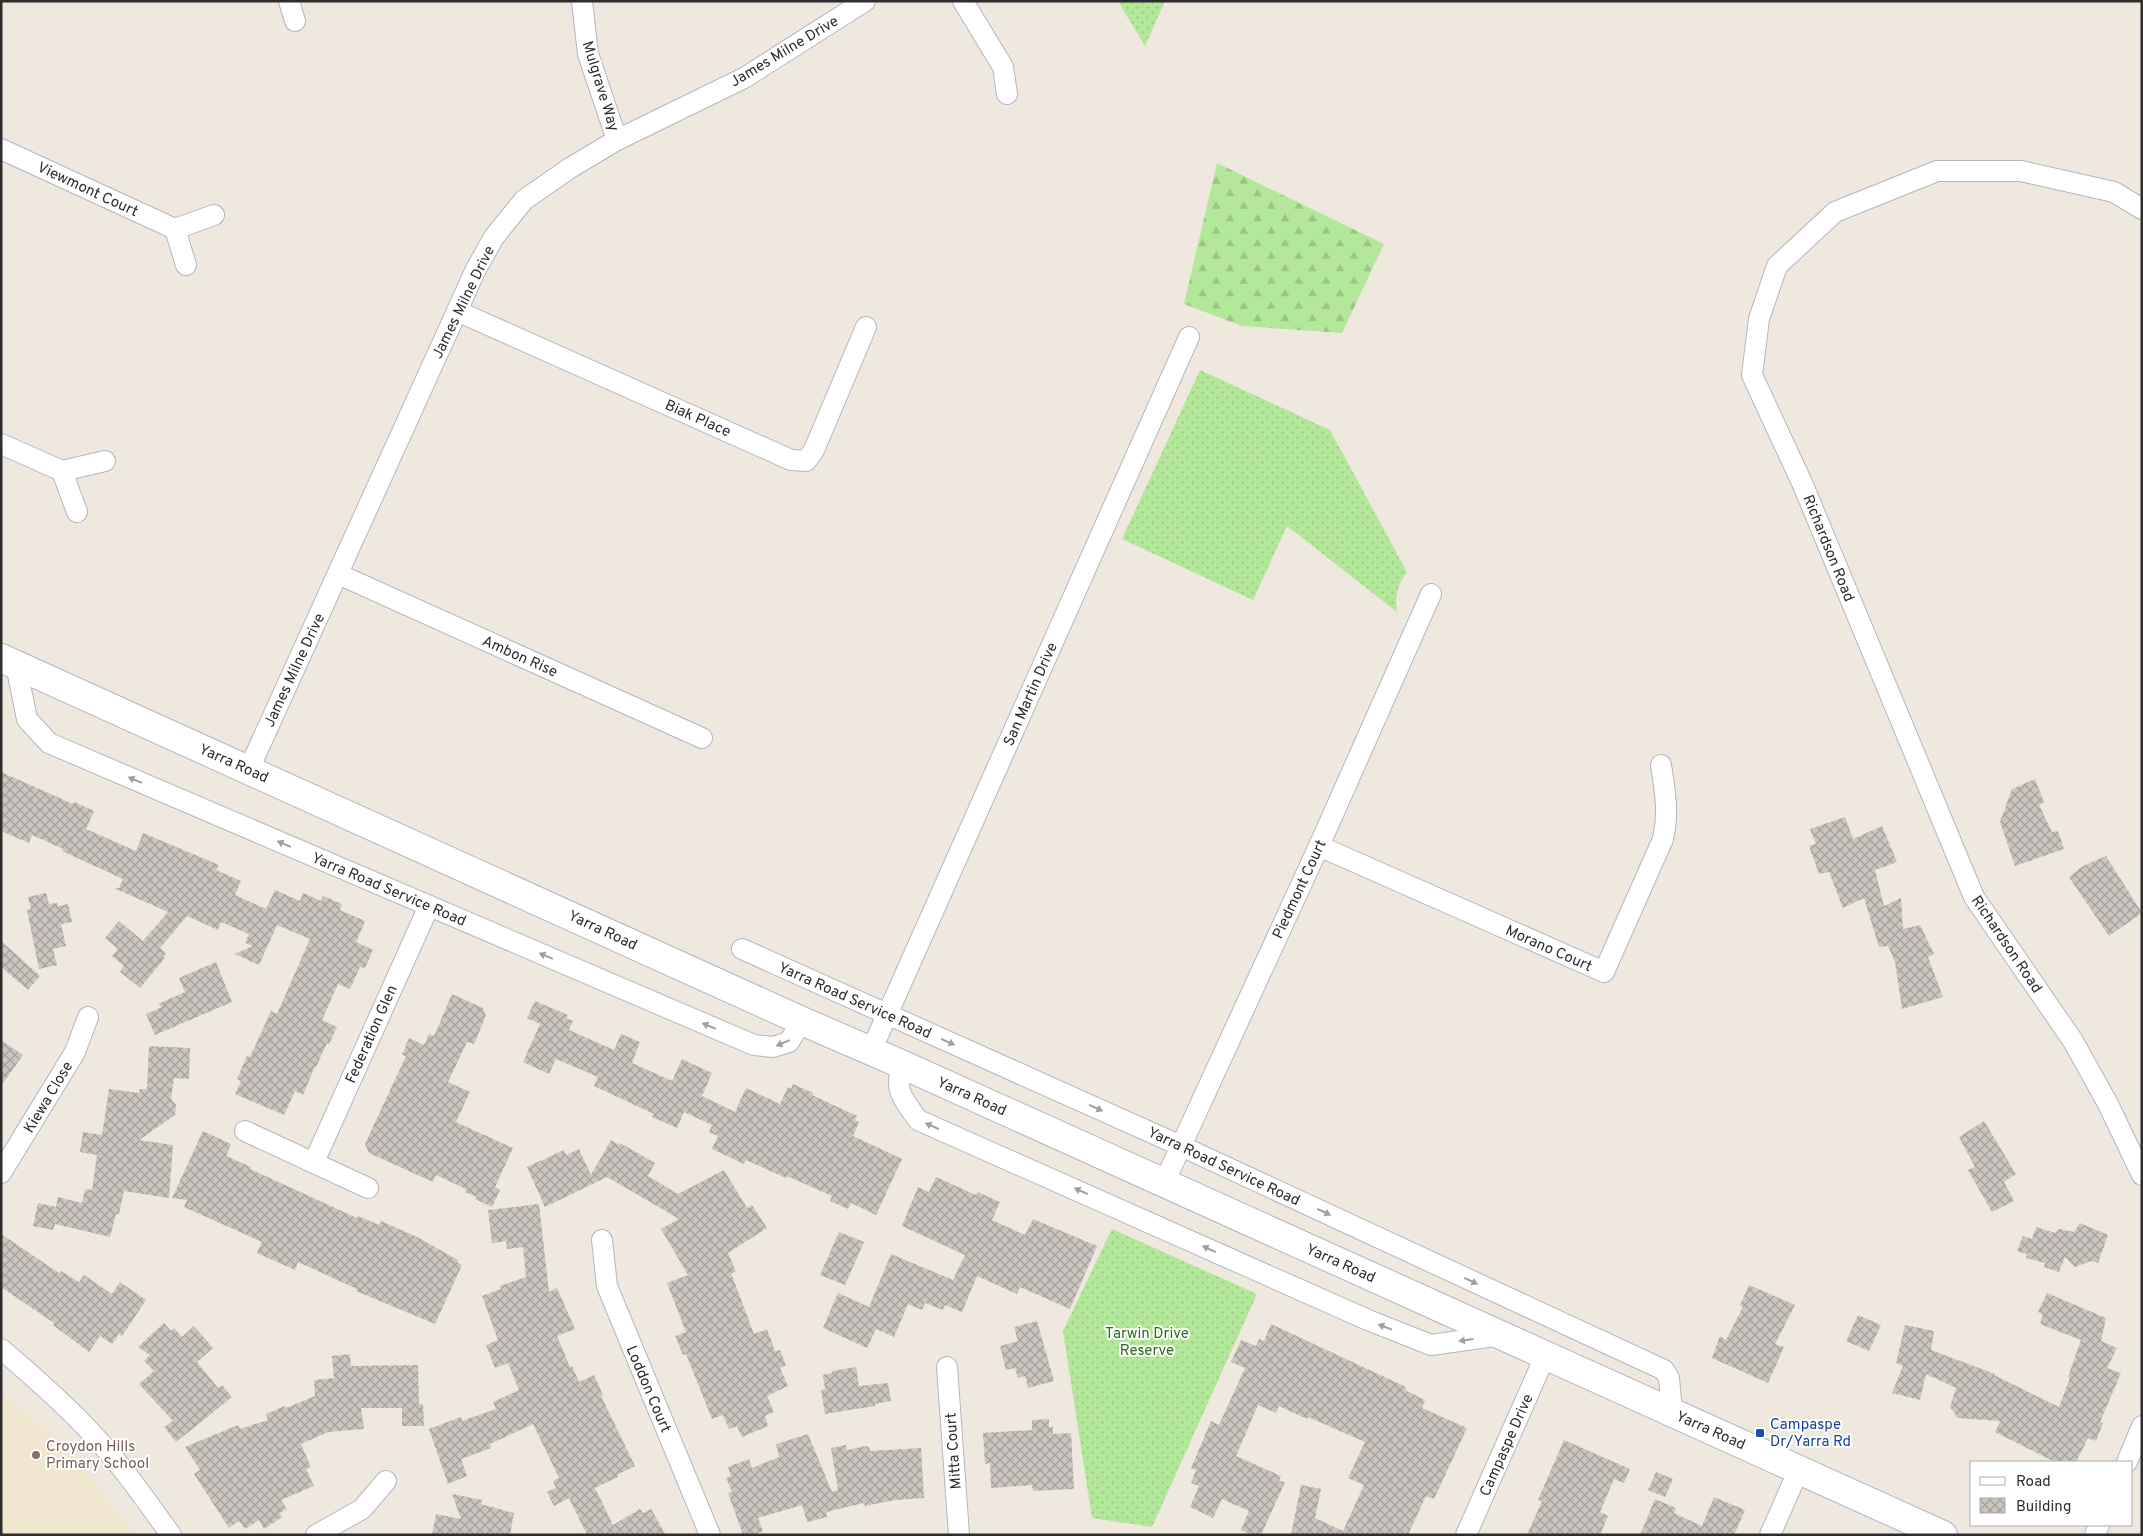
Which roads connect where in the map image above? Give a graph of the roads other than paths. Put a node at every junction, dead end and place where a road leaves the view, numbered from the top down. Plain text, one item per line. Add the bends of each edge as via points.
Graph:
1 (289, 1) edge
2 (582, 1) edge
3 (864, 1) edge
4 (963, 1) edge
5 (295, 21) dead end
6 (1007, 94) dead end
7 (617, 140) junction
8 (1, 149) edge
9 (2142, 209) edge
10 (214, 215) dead end
11 (175, 228) junction
12 (186, 265) dead end
13 (457, 311) junction
14 (866, 327) dead end
15 (1189, 337) dead end
16 (1, 444) edge
17 (105, 461) dead end
18 (62, 471) junction
19 (77, 512) dead end
20 (338, 574) junction
21 (1432, 594) dead end
22 (9, 662) edge
23 (702, 738) dead end
24 (1662, 765) dead end
25 (249, 769) junction
26 (1319, 846) junction
27 (429, 906) junction
28 (742, 949) dead end
29 (887, 1015) junction
30 (88, 1017) dead end
31 (802, 1021) junction
32 (871, 1051) junction
33 (901, 1064) junction
34 (245, 1131) dead end
35 (1181, 1146) junction
36 (314, 1162) junction
37 (1, 1173) edge
38 (2142, 1175) edge
39 (1164, 1184) junction
40 (368, 1188) dead end
41 (602, 1240) dead end
42 (1502, 1335) junction
43 (1, 1349) edge
44 (1546, 1354) junction
45 (946, 1367) dead end
46 (1672, 1412) junction
47 (2142, 1426) edge
48 (2127, 1461) edge
49 (1799, 1469) junction
50 (386, 1481) dead end
51 (171, 1535) edge
52 (316, 1535) edge
53 (710, 1535) edge
54 (959, 1535) edge
55 (1466, 1535) edge
56 (1770, 1535) edge
57 (1943, 1535) edge

1 - 5 street
2 - 7 street, Mulgrave Way via 588,54
3 - 7 street, James Milne Drive via 744,78
4 - 6 street via 1003,67
7 - 13 street, James Milne Drive via 524,200 494,237
8 - 11 street, Viewmont Court
9 - 38 street, Richardson Road via 2114,192 2021,171 1937,171 1835,212 1777,266 1759,319 1752,375 1803,485 1974,897 2073,1041
10 - 11 street
11 - 12 street
13 - 14 street, Biak Place via 791,460 806,461 814,450
13 - 20 street, James Milne Drive
15 - 29 street, San Martin Drive
16 - 18 street
17 - 18 street
18 - 19 street
20 - 23 street, Ambon Rise
20 - 25 street, James Milne Drive
21 - 26 street, Piedmont Court
22 - 25 main road, Yarra Road
27 -> 22 street, Yarra Road Service Road via 49,743 28,719
24 - 26 street, Morano Court via 1667,801 1663,839 1604,972
25 - 31 main road, Yarra Road
26 - 35 street, Piedmont Court
31 -> 27 street, Yarra Road Service Road via 789,1042 773,1047 754,1045
27 - 36 street, Federation Glen
28 - 29 street, Yarra Road Service Road
29 - 32 street, San Martin Drive
29 -> 35 street, Yarra Road Service Road
30 - 37 street, Kiewa Close via 75,1052
31 - 32 main road, Yarra Road
32 - 33 main road, Yarra Road
33 - 39 main road, Yarra Road
42 -> 33 street via 1431,1345 918,1120 899,1093
34 - 36 street
35 - 39 street, Piedmont Court
35 -> 46 street, Yarra Road Service Road via 1664,1370 1669,1378
36 - 40 street
39 - 42 main road, Yarra Road
41 - 53 street, Loddon Court via 607,1286
42 - 44 main road, Yarra Road
43 - 51 street via 96,1438
44 - 46 main road, Yarra Road
44 - 55 street, Campaspe Drive
45 - 54 street, Mitta Court
46 - 49 main road, Yarra Road
47 - 48 street
49 - 56 street
49 - 57 main road, Yarra Road
50 - 52 street via 362,1509

